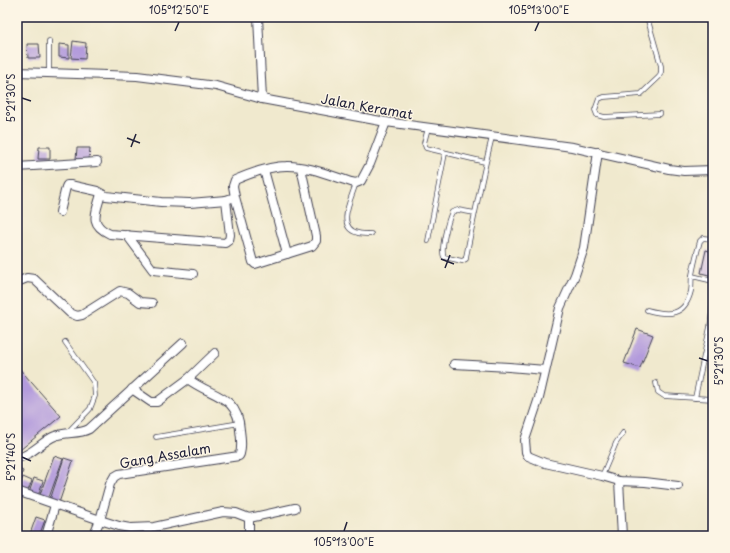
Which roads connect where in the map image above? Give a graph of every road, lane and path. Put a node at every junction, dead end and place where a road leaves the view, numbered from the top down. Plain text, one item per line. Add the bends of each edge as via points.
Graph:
1 (258, 17) edge
2 (647, 17) edge
3 (49, 41) dead end
4 (17, 72) edge
5 (49, 73) junction
6 (262, 99) junction
7 (660, 114) dead end
8 (386, 122) junction
9 (428, 128) junction
10 (492, 137) junction
11 (598, 152) junction
12 (445, 153) junction
13 (97, 162) dead end
14 (485, 162) junction
15 (17, 167) edge
16 (301, 168) junction
17 (264, 170) junction
18 (713, 170) edge
19 (356, 183) junction
20 (101, 194) junction
21 (235, 196) junction
22 (226, 200) junction
23 (60, 212) dead end
24 (475, 213) junction
25 (371, 234) dead end
26 (127, 235) junction
27 (713, 239) edge
28 (428, 241) dead end
29 (286, 254) junction
30 (193, 274) dead end
31 (692, 276) junction
32 (713, 281) edge
33 (17, 282) edge
34 (152, 303) dead end
35 (713, 303) edge
36 (647, 310) dead end
37 (65, 342) dead end
38 (183, 343) dead end
39 (215, 353) dead end
40 (454, 364) dead end
41 (545, 370) junction
42 (188, 379) junction
43 (656, 383) dead end
44 (132, 389) junction
45 (695, 398) junction
46 (713, 400) edge
47 (240, 423) junction
48 (66, 433) junction
49 (623, 433) dead end
50 (156, 437) dead end
51 (17, 458) edge
52 (602, 476) junction
53 (619, 481) junction
54 (678, 486) dead end
55 (17, 491) edge
56 (55, 505) junction
57 (295, 508) dead end
58 (249, 518) junction
59 (100, 520) junction
60 (147, 528) junction
61 (46, 536) edge
62 (93, 536) edge
63 (149, 536) edge
64 (249, 536) edge
65 (622, 536) edge

1 - 6 street
2 - 7 lane via 661,66 659,77 640,94 599,99 595,110 604,117
3 - 5 lane
4 - 5 street, Jalan Keramat
5 - 6 street, Jalan Keramat via 158,77 216,86
6 - 8 street, Jalan Keramat
8 - 9 street, Jalan Keramat
8 - 19 street via 366,174
9 - 10 street, Jalan Keramat
9 - 12 lane via 424,146 429,150
10 - 11 street, Jalan Keramat
10 - 14 lane
11 - 18 street, Jalan Keramat via 669,169
11 - 41 street via 584,248 560,308
12 - 14 lane
12 - 28 lane
13 - 15 street
14 - 24 lane
16 - 17 street via 279,166
16 - 19 street
16 - 29 street via 316,239 312,246
17 - 21 street via 235,180
17 - 29 street
19 - 25 lane via 346,223 351,230
20 - 22 street via 161,202
20 - 23 street via 67,185
20 - 26 street via 95,219 97,226 110,234
21 - 22 street
21 - 29 street via 254,263
22 - 26 street via 230,235 225,243
24 - 24 lane via 466,259 462,262 444,258 442,253 452,212 458,210
26 - 30 street via 154,270
27 - 31 lane via 703,238 700,241
31 - 32 lane
31 - 36 lane via 691,290 682,309 667,313
33 - 34 street via 30,277 34,279 70,313 77,316 120,291 128,293 140,302
35 - 45 lane
37 - 48 lane via 94,383 95,396 90,409
38 - 44 street
39 - 42 street
40 - 41 street
41 - 52 street via 525,440 528,456 545,464
42 - 44 street via 157,402 151,402
42 - 47 street via 224,398 238,414
43 - 45 lane via 658,392 664,396
44 - 48 street via 89,429
45 - 46 lane
47 - 50 lane
47 - 59 street, Gang Assalam via 239,456 119,474 114,477
48 - 51 street via 48,439 23,457
49 - 52 lane
52 - 53 street
53 - 54 street
53 - 65 street
55 - 56 street
56 - 59 street
56 - 61 street
57 - 58 street
58 - 60 street via 223,512
58 - 64 street
59 - 60 street via 120,526
59 - 62 street, Gang Assalam
60 - 63 street

